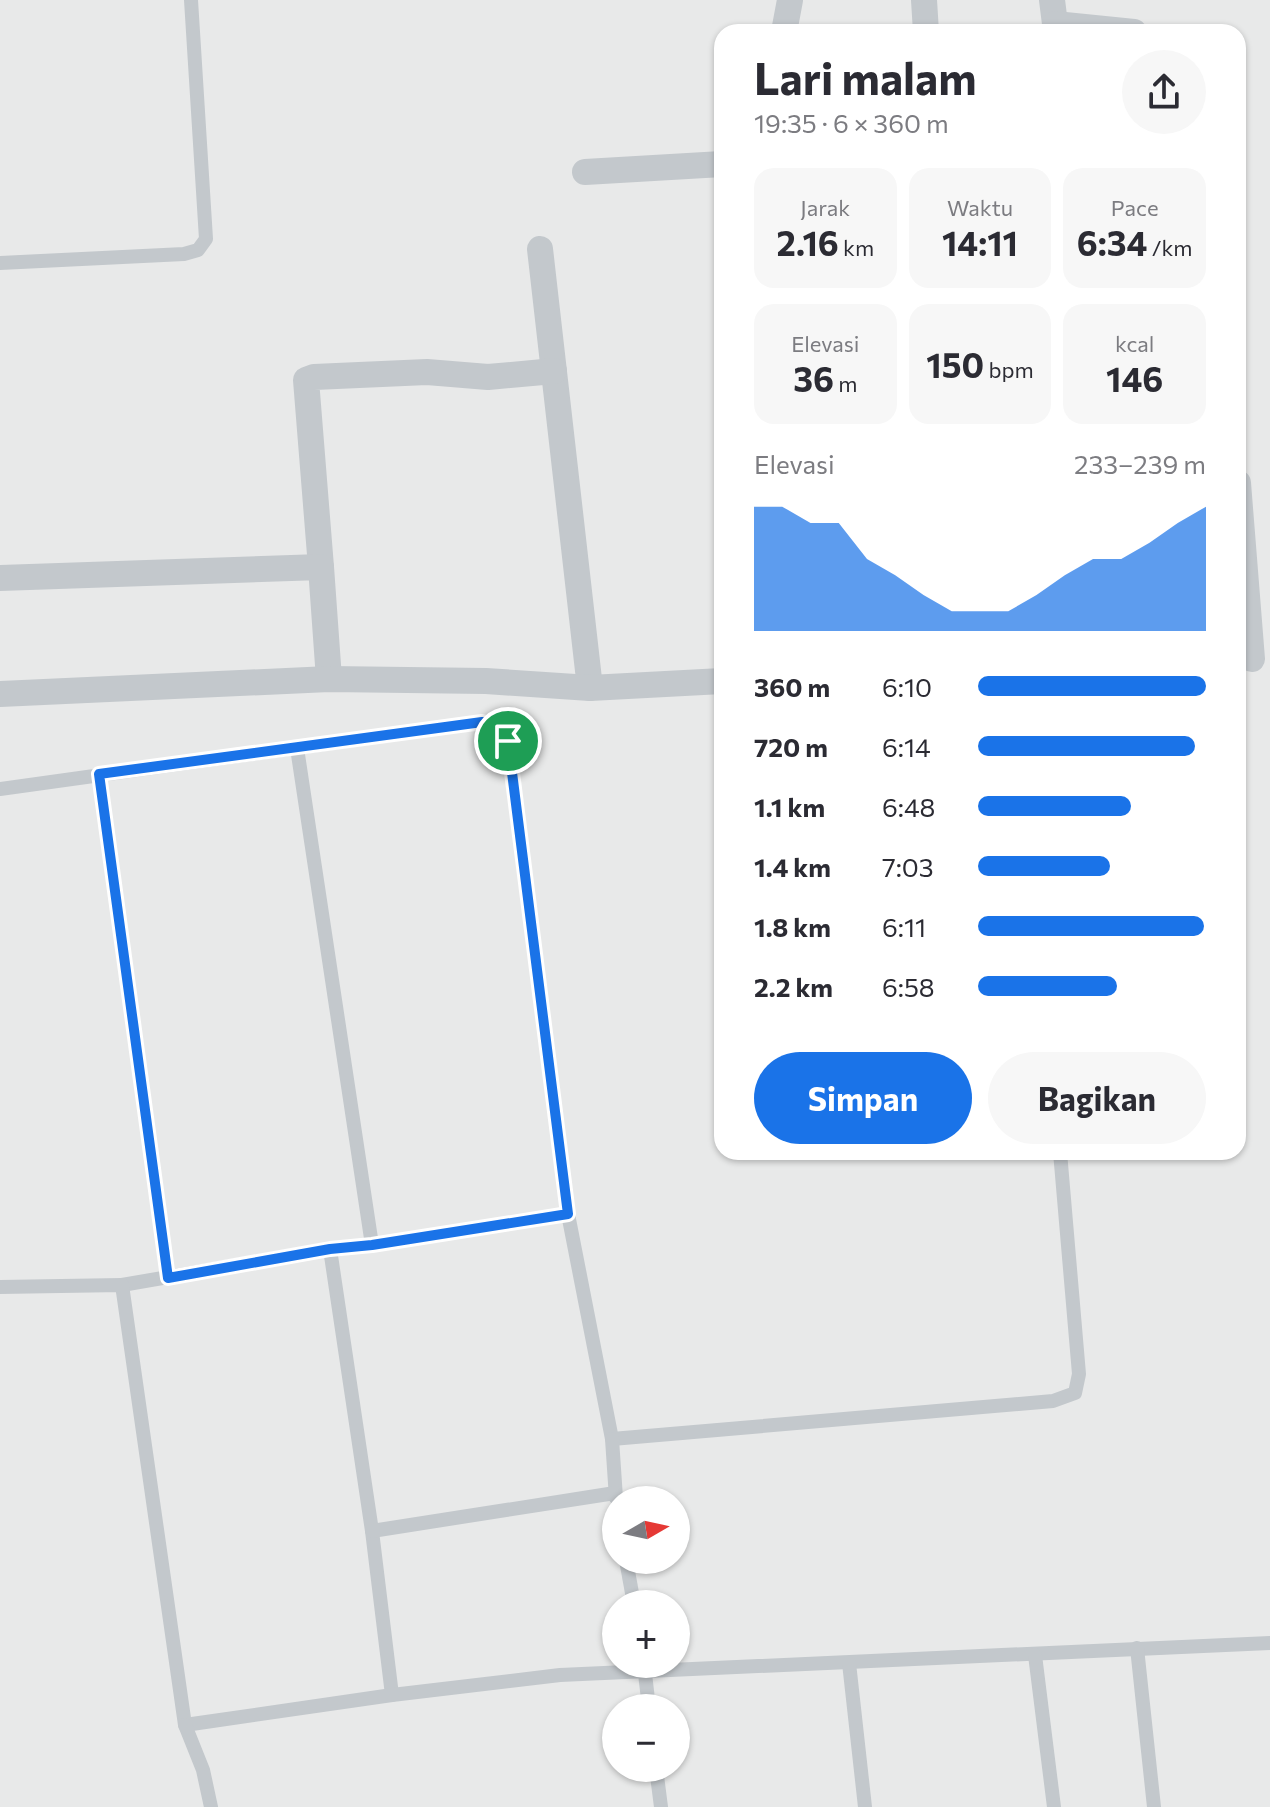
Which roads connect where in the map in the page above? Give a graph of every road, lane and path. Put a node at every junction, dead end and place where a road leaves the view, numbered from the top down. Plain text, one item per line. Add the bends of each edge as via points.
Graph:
1 (191, 0) edge
2 (790, 0) edge
3 (924, 0) edge
4 (1054, 19) edge
5 (786, 24) edge
6 (926, 24) edge
7 (1085, 24) edge
8 (714, 164) edge
9 (585, 172) dead end
10 (540, 249) dead end
11 (0, 263) edge
12 (554, 371) junction
13 (321, 567) junction
14 (1246, 576) edge
15 (0, 578) edge
16 (1253, 657) edge
17 (329, 679) junction
18 (714, 681) edge
19 (590, 688) junction
20 (0, 694) edge
21 (297, 748) junction
22 (99, 774) junction
23 (0, 789) edge
24 (1061, 1160) edge
25 (568, 1214) junction
26 (372, 1245) junction
27 (330, 1249) junction
28 (168, 1278) junction
29 (122, 1285) junction
30 (0, 1287) edge
31 (612, 1439) junction
32 (615, 1486) edge
33 (602, 1498) edge
34 (372, 1531) junction
35 (1270, 1643) edge
36 (1137, 1648) junction
37 (1035, 1655) junction
38 (849, 1663) junction
39 (690, 1667) edge
40 (602, 1672) edge
41 (392, 1695) junction
42 (185, 1725) junction
43 (658, 1782) edge
44 (211, 1807) edge
45 (661, 1807) edge
46 (865, 1807) edge
47 (1054, 1807) edge
48 (1154, 1807) edge

1 - 11 lane via 206,239 198,250 184,254
2 - 5 street
3 - 6 street
4 - 7 street
8 - 9 street
10 - 12 street
12 - 13 street via 488,377 377,373 306,380
12 - 19 street
13 - 15 street
13 - 17 street
14 - 16 street
17 - 19 street
17 - 20 street
18 - 19 street
21 - 22 lane
21 - 25 lane via 482,722 497,725 508,741
21 - 26 lane
22 - 23 lane
22 - 28 lane
24 - 31 lane via 1079,1374 1075,1393 1053,1401
25 - 26 lane
25 - 31 lane
26 - 27 lane
27 - 28 lane
27 - 34 lane
28 - 29 lane
29 - 30 lane
29 - 42 lane
31 - 32 lane
33 - 34 lane
34 - 41 lane
35 - 36 lane
36 - 37 lane
36 - 48 lane
37 - 38 lane
37 - 47 lane
38 - 39 lane
38 - 46 lane
40 - 41 lane
41 - 42 lane
42 - 44 lane
43 - 45 lane

